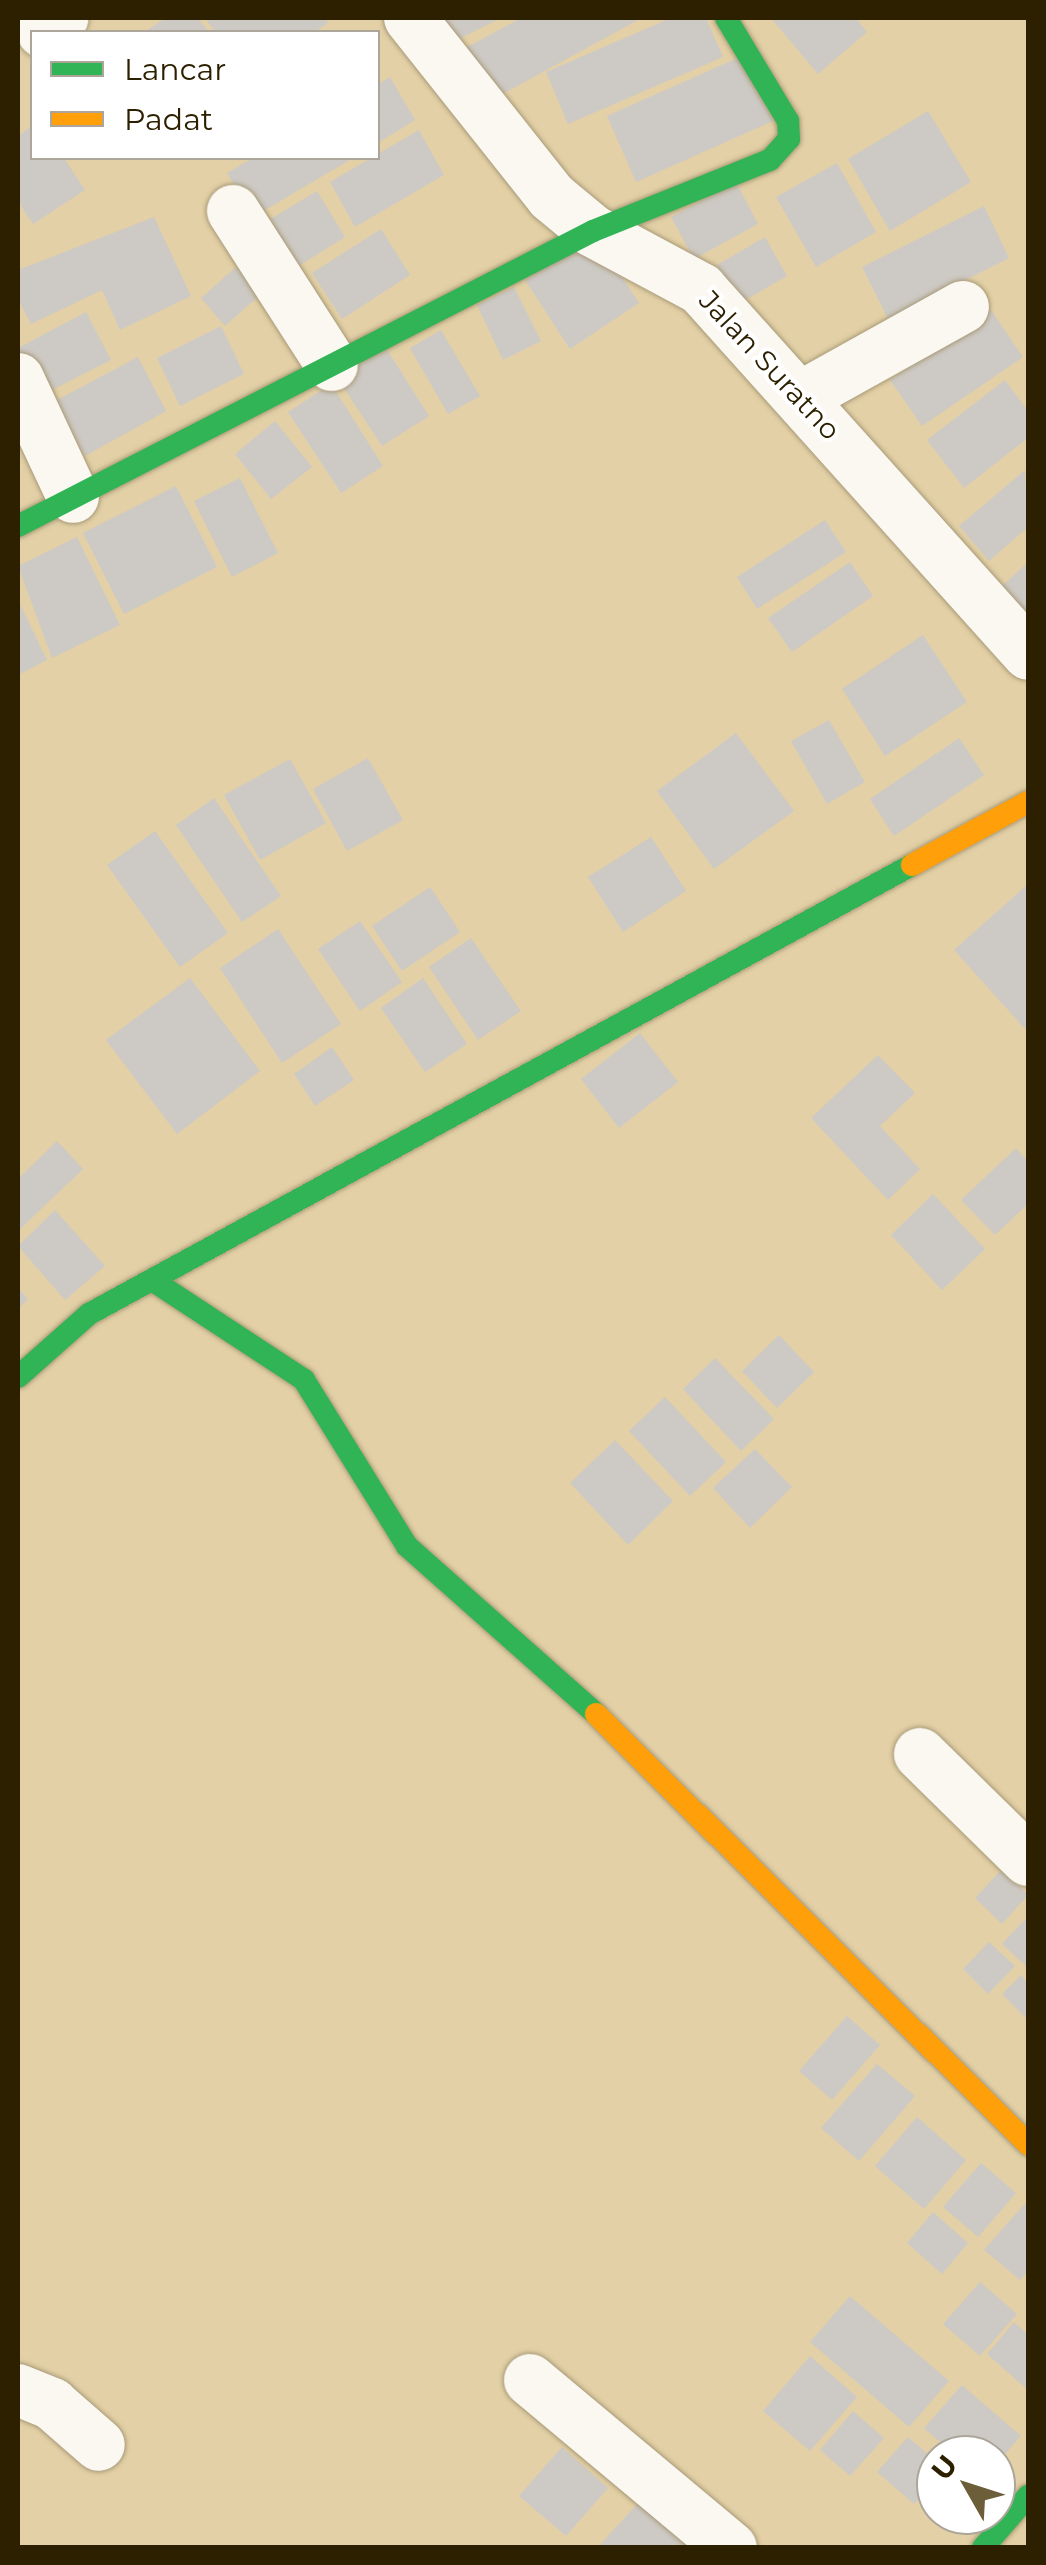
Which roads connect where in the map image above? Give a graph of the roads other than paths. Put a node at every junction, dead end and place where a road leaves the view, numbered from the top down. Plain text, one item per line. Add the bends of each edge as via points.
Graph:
1 (410, 18) edge
2 (726, 18) edge
3 (233, 211) dead end
4 (592, 231) junction
5 (962, 307) dead end
6 (332, 365) junction
7 (18, 379) edge
8 (804, 396) junction
9 (73, 497) junction
10 (18, 526) edge
11 (1028, 654) edge
12 (1028, 802) edge
13 (152, 1280) junction
14 (18, 1377) edge
15 (920, 1754) dead end
16 (1028, 1860) edge
17 (1028, 2144) edge
18 (530, 2380) dead end
19 (18, 2390) edge
20 (100, 2446) dead end
21 (1028, 2496) edge
22 (732, 2548) edge
23 (983, 2548) edge

1 - 4 street, Jalan Suratno via 461,90
2 - 4 main road via 749,44 790,140 770,160
3 - 6 street
4 - 6 main road
4 - 8 street, Jalan Suratno via 701,289
5 - 8 street
6 - 9 main road
7 - 9 street
8 - 11 street, Jalan Suratno
9 - 10 main road
12 - 13 main road
13 - 14 main road via 89,1314
13 - 17 main road via 304,1380 407,1546 568,1687
15 - 16 street
18 - 22 street
19 - 20 street via 52,2404
21 - 23 main road

